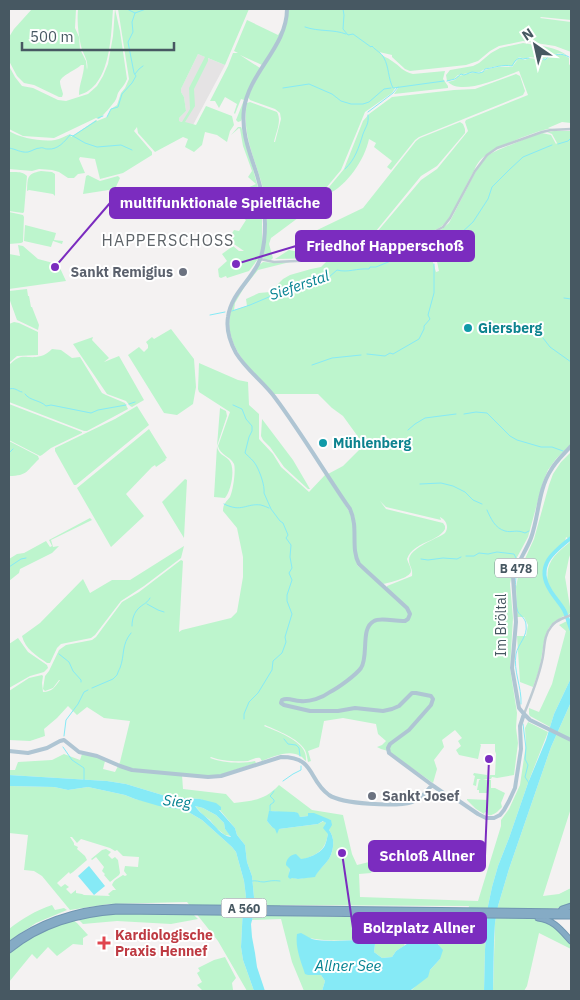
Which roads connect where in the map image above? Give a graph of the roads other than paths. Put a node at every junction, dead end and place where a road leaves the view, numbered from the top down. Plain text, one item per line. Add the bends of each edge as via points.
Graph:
1 (287, 9) edge
2 (571, 129) edge
3 (260, 259) junction
4 (571, 446) edge
5 (571, 615) edge
6 (524, 714) junction
7 (571, 740) edge
8 (9, 750) edge
9 (432, 785) junction
10 (571, 906) edge
11 (191, 909) junction
12 (546, 911) junction
13 (520, 913) junction
14 (571, 914) edge
15 (526, 915) junction
16 (571, 940) edge
17 (9, 945) edge
18 (9, 950) edge

1 - 3 main road via 281,36 254,81 244,110 245,137 261,189 265,216
2 - 3 street via 542,132 487,155 450,218 434,232 400,240 363,258 274,262
3 - 9 main road via 233,301 228,318 229,337 240,359 275,397 354,516 355,554 359,564 410,612 404,621 379,619 371,623 361,668 332,691 307,701 283,698 281,703 310,711 355,708 381,711 397,707 413,693 431,696 431,705 388,749 390,755
4 - 6 main road, Im Bröltal / B 478 via 547,476 531,538 513,577 516,622 512,668 518,706
5 - 6 street via 552,624 547,634
6 - 7 main road
6 - 9 main road via 520,726 521,749 516,781 512,796 500,815 483,817
8 - 9 main road via 28,753 64,740 79,752 132,770 208,777 287,757 306,765 328,794 366,803 414,802
10 - 12 highway
11 - 13 highway, A 560
11 - 17 highway, A 560 via 116,907 83,911 36,927
11 - 18 highway, A 560 via 84,914 42,929
12 - 13 highway, A 560
12 - 14 highway, A 560
13 - 15 highway, A 560
14 - 15 highway, A 560
15 - 16 highway via 551,922

